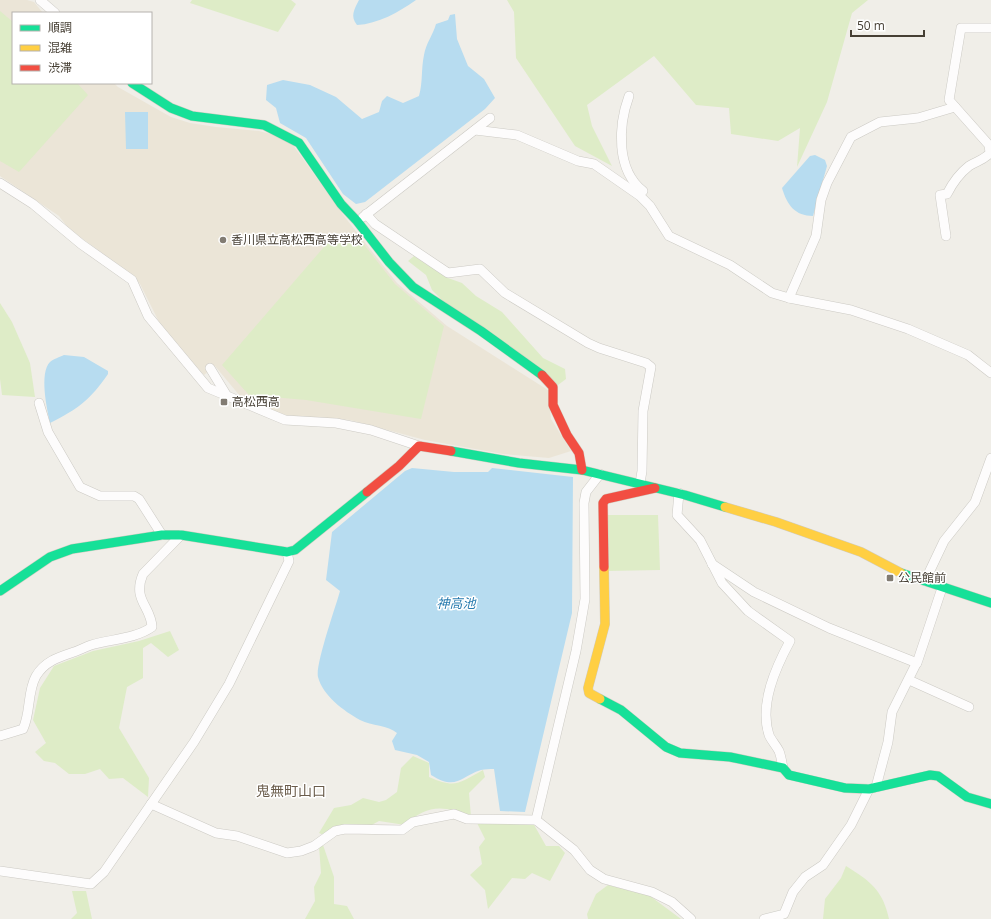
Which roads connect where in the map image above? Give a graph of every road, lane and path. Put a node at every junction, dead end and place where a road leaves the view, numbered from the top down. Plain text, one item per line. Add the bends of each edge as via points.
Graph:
1 (40, 0) edge
2 (54, 12) edge
3 (991, 28) edge
4 (134, 84) edge
5 (630, 96) dead end
6 (955, 107) junction
7 (490, 118) dead end
8 (475, 130) junction
9 (0, 183) edge
10 (650, 206) junction
11 (366, 214) junction
12 (357, 221) junction
13 (946, 236) dead end
14 (789, 298) junction
15 (210, 368) dead end
16 (991, 373) edge
17 (227, 396) junction
18 (39, 403) dead end
19 (420, 446) junction
20 (991, 458) edge
21 (582, 470) junction
22 (600, 474) junction
23 (640, 483) junction
24 (658, 488) junction
25 (679, 493) junction
26 (181, 535) junction
27 (162, 536) junction
28 (287, 552) junction
29 (711, 564) junction
30 (925, 581) junction
31 (942, 588) junction
32 (0, 591) edge
33 (991, 603) edge
34 (917, 663) junction
35 (909, 680) junction
36 (968, 707) dead end
37 (0, 736) edge
38 (783, 768) junction
39 (873, 788) junction
40 (151, 804) junction
41 (991, 804) edge
42 (536, 820) junction
43 (0, 871) edge
44 (691, 919) edge
45 (764, 919) edge

1 - 2 street
3 - 6 street via 961,28 949,100
4 - 12 street via 170,108 192,116 264,125 298,143 341,204
5 - 10 street via 622,136 626,170 633,183 648,195
6 - 13 street via 989,145 990,153 958,177 947,194 940,195
6 - 14 street via 918,118 880,122 851,137 820,200 816,236
7 - 8 street
8 - 10 street via 517,135 578,161 594,164
8 - 11 street
9 - 17 street via 33,204 81,244 132,280 148,316 208,388
10 - 14 street via 669,236 730,265 772,293
11 - 12 street
11 - 23 street via 375,224 448,273 480,269 505,293 588,343 651,367 643,411
12 - 21 street via 389,262 413,287 546,378 553,387 553,405 579,453
14 - 16 street via 851,310 908,329 968,355
15 - 17 street
17 - 19 street via 285,420 336,423 371,430
18 - 27 street via 48,432 80,487 100,496 139,498
19 - 21 street via 519,463
19 - 28 street via 400,466 295,550
20 - 30 street via 975,502 944,541
21 - 22 street
22 - 23 street
22 - 42 street via 586,492 585,599 576,651
23 - 24 street
24 - 25 street
24 - 38 street via 613,497 603,503 605,624 588,688 589,693 621,710 666,747 680,753 730,757
25 - 29 street via 677,515 700,540
25 - 30 street via 776,522 861,552 896,571
26 - 27 street
26 - 28 street
26 - 37 street via 143,574 140,582 140,596 152,622 152,628 144,633 90,645 58,657 45,665 36,676 23,729
27 - 32 street via 72,549 50,557
28 - 40 street via 289,561 229,684 194,742
29 - 34 street via 760,596 829,628
29 - 38 street via 722,583 748,611 790,641 775,669 766,722 770,736 780,752
30 - 31 street
31 - 33 street
31 - 34 street
34 - 35 street
35 - 36 street
35 - 39 street via 892,712 888,742
38 - 39 street via 788,775 845,788
39 - 41 street via 930,775 938,776 967,797
39 - 45 street via 823,865 806,877 793,892 784,914
40 - 42 street via 216,833 237,836 287,853 314,846 335,831 402,830 413,822 454,814 467,819
40 - 43 street via 104,872 91,884
42 - 44 street via 574,850 590,870 604,880 652,892 672,902

